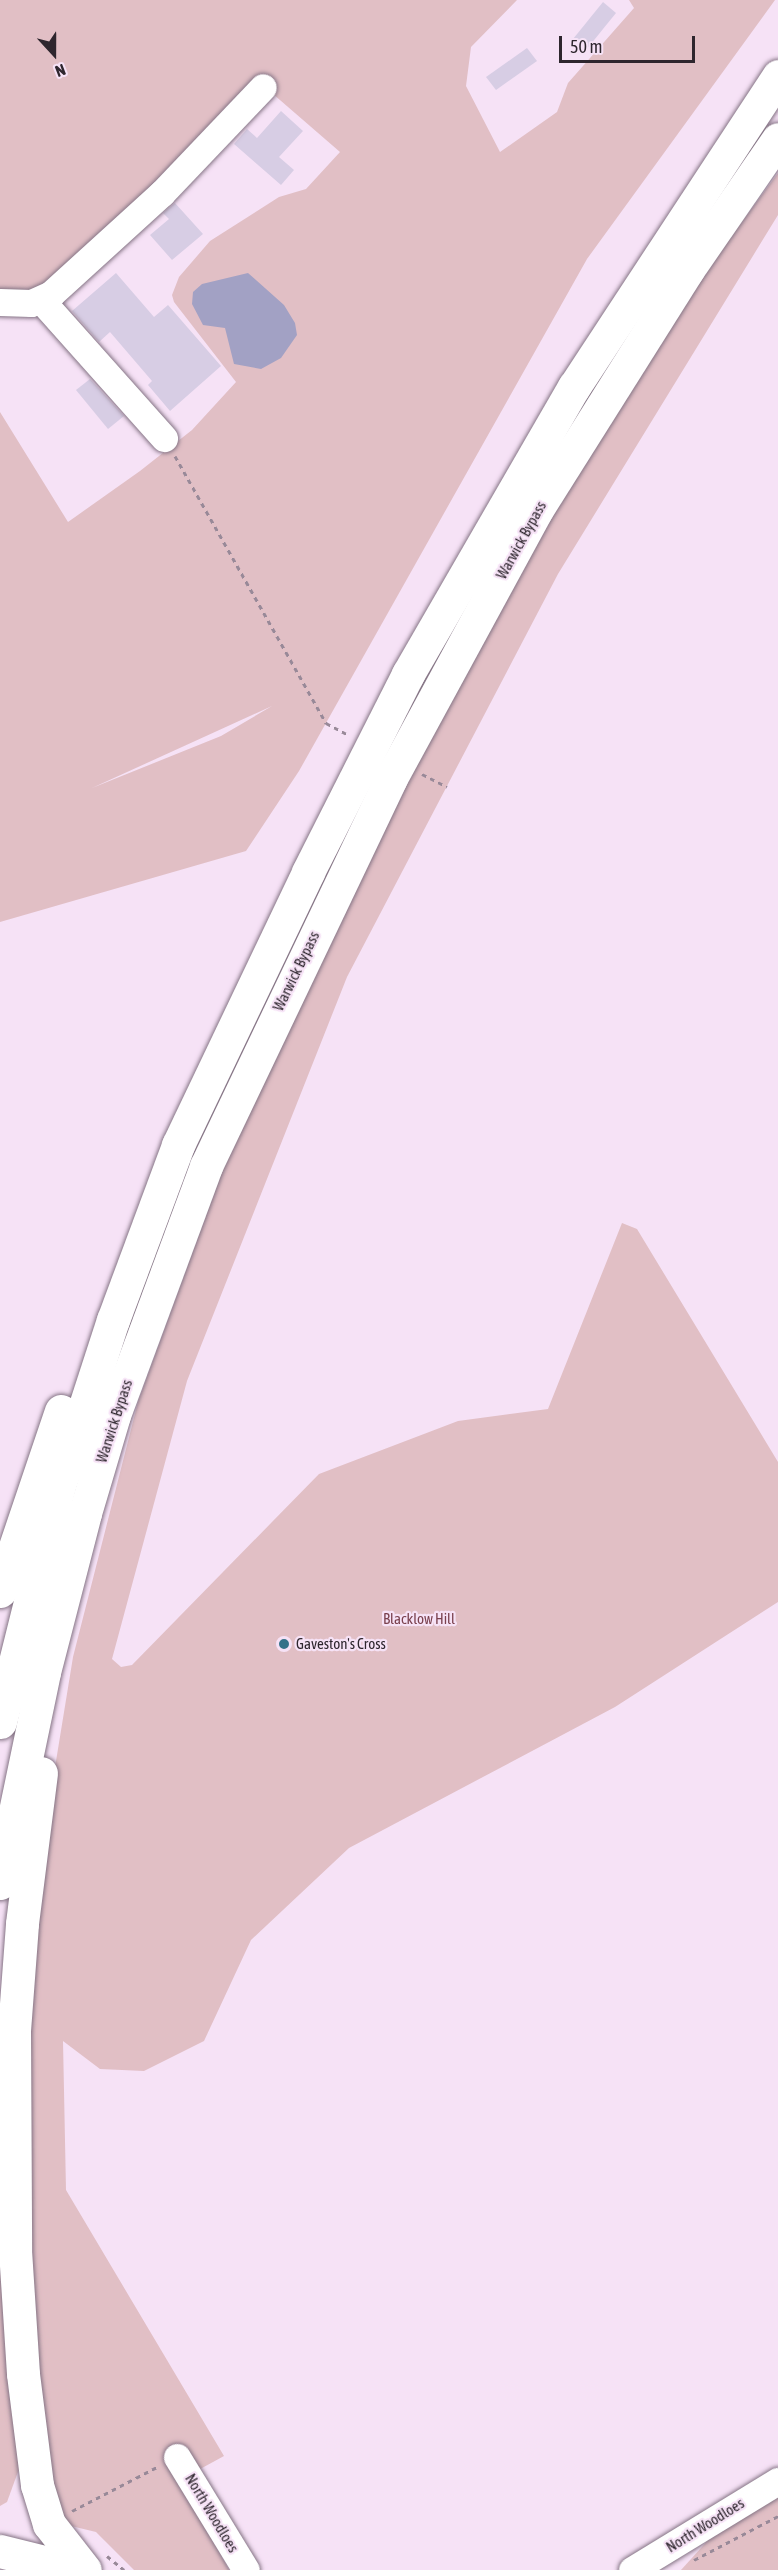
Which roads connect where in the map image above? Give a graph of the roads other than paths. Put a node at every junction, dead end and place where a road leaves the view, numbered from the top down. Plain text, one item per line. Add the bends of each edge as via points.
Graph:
1 (778, 76) edge
2 (263, 87) dead end
3 (778, 139) edge
4 (41, 300) junction
5 (0, 302) edge
6 (164, 438) road end
7 (178, 1146) junction
8 (85, 1513) junction
9 (0, 1591) edge
10 (0, 1722) edge
11 (0, 1882) edge
12 (177, 2457) road end
13 (778, 2481) edge
14 (0, 2551) edge
15 (76, 2570) edge
16 (85, 2570) edge
17 (246, 2570) edge
18 (632, 2570) edge

1 - 7 main road, Warwick Bypass via 574,387 424,645 308,872
2 - 4 street via 162,193
3 - 8 main road, Warwick Bypass via 687,271 536,512 390,780 206,1166 114,1415
4 - 5 street
4 - 6 street
7 - 9 main road via 120,1258 90,1330
7 - 10 main road, Warwick Bypass via 113,1320 58,1489
8 - 11 main road, Warwick Bypass via 44,1672
8 - 16 main road via 40,1776 14,2030 12,2105 20,2327 37,2485 49,2524
12 - 17 street, North Woodloes
13 - 18 street, North Woodloes
14 - 15 main road

